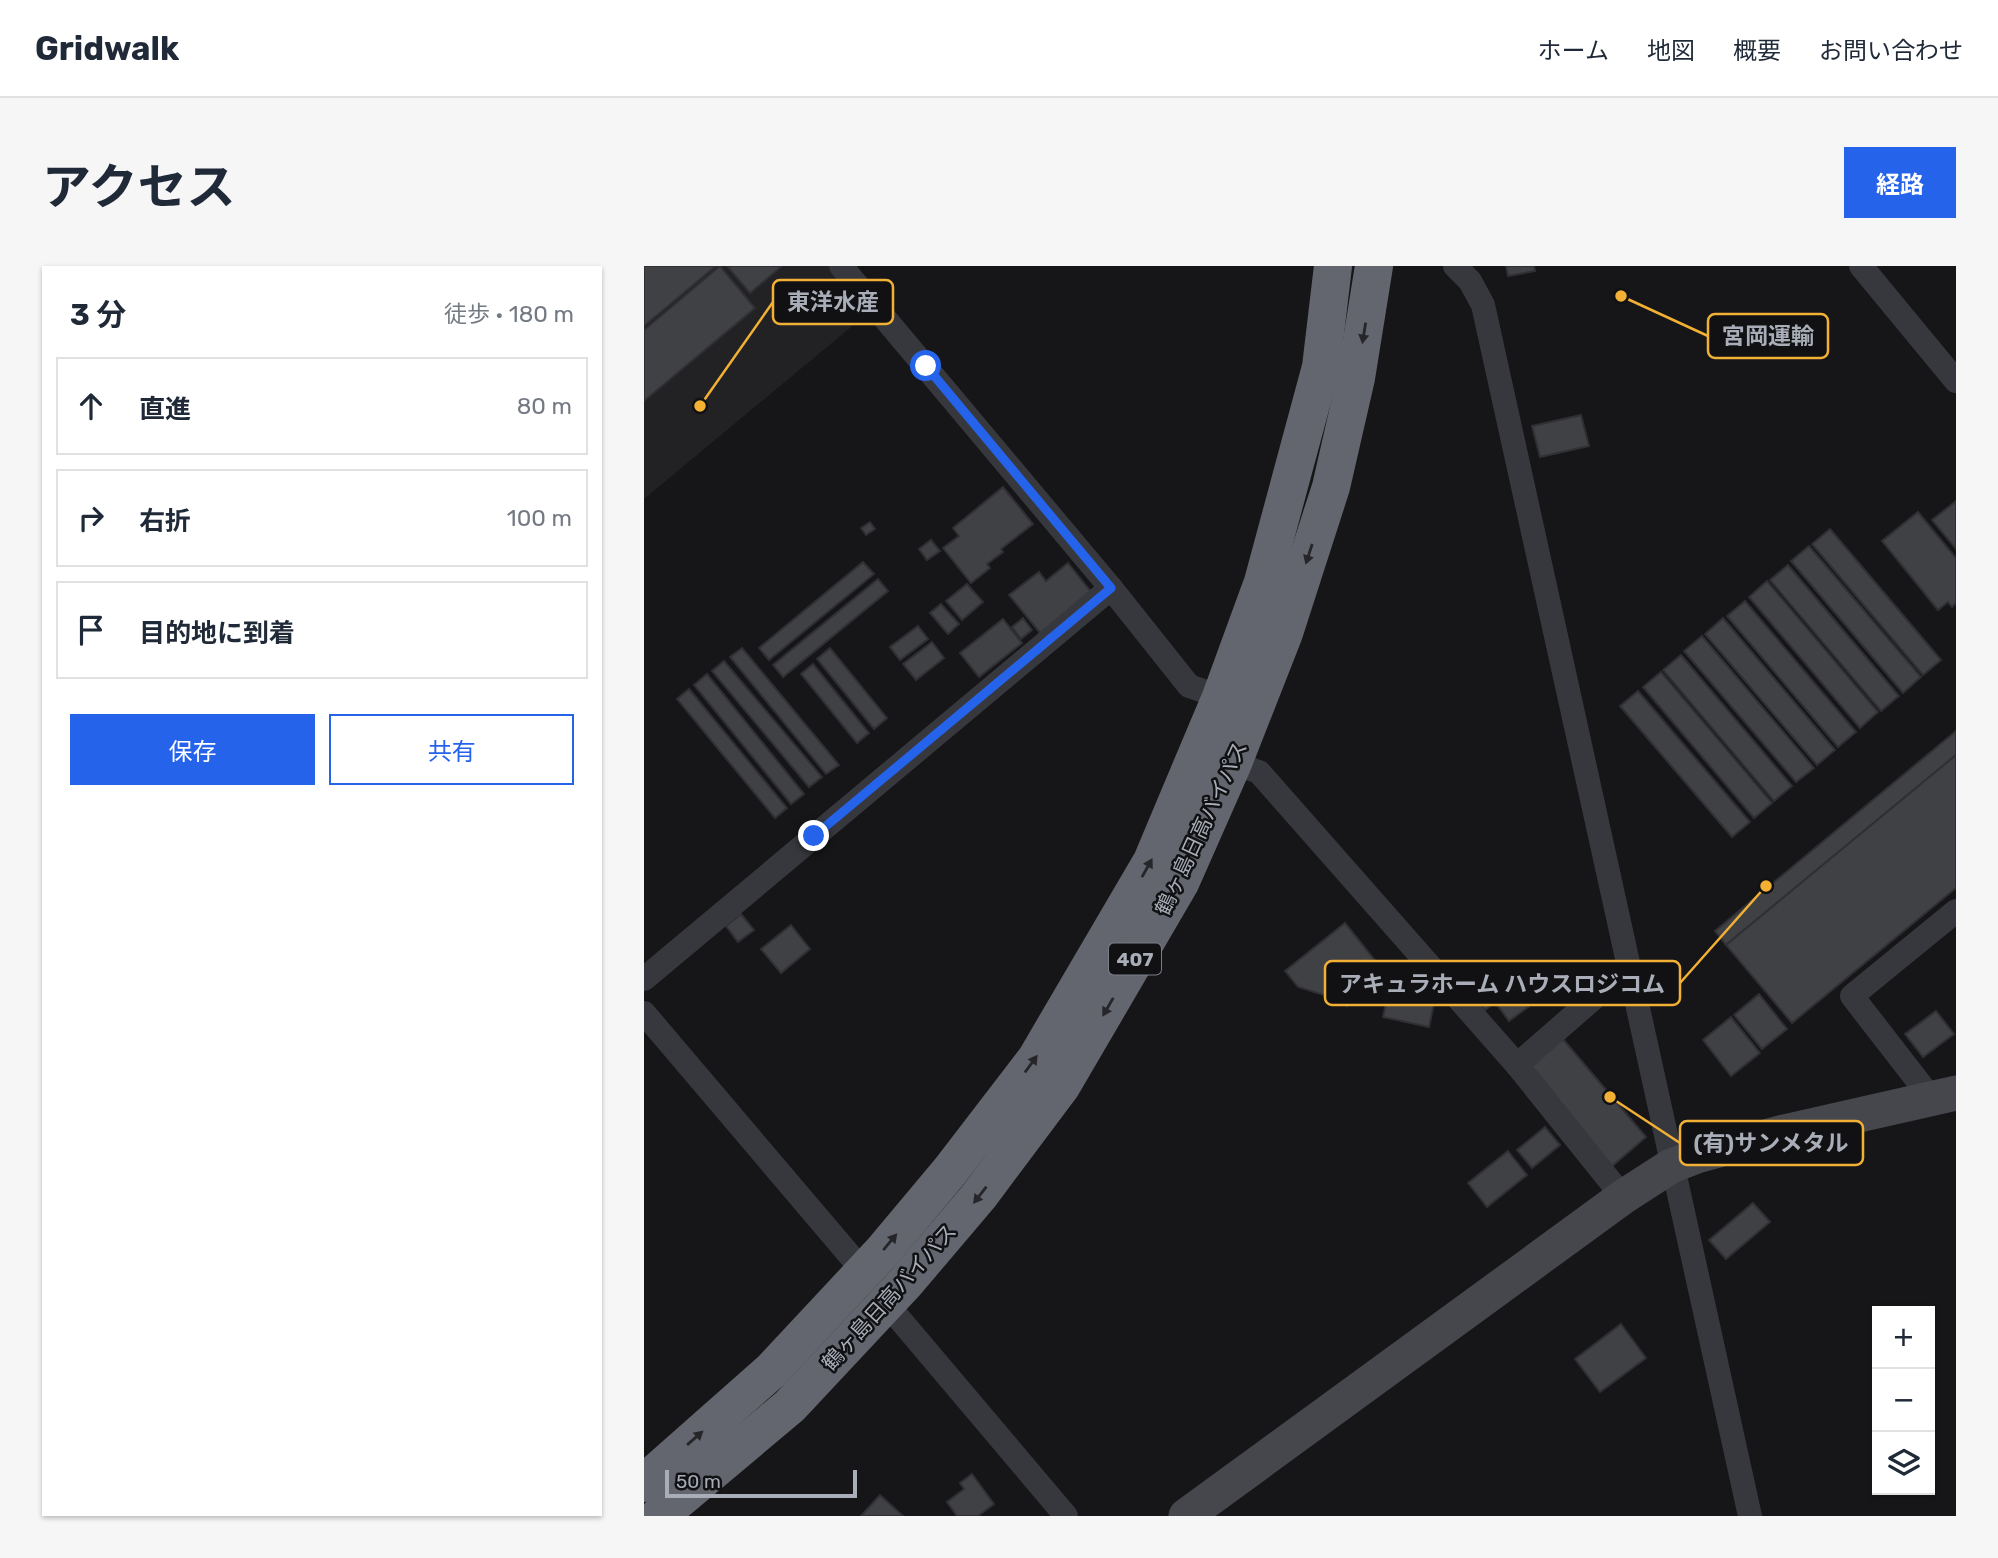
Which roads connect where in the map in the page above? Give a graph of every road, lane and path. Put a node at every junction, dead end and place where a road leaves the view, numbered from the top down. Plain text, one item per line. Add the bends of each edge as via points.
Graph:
1 (841, 266) edge
2 (1333, 266) edge
3 (1374, 266) edge
4 (1455, 266) edge
5 (1861, 266) edge
6 (1956, 380) edge
7 (1111, 588) junction
8 (1221, 697) junction
9 (1233, 763) junction
10 (1956, 911) edge
11 (1627, 970) junction
12 (644, 979) edge
13 (644, 1013) edge
14 (1517, 1065) junction
15 (1944, 1096) edge
16 (1671, 1166) junction
17 (1623, 1197) junction
18 (864, 1272) junction
19 (886, 1303) junction
20 (644, 1483) edge
21 (659, 1516) edge
22 (1066, 1516) edge
23 (1186, 1516) edge
24 (1749, 1516) edge

1 - 7 street
2 - 8 highway, 鶴ヶ島日高バイパス / 407 via 1321,367 1296,464 1263,582
3 -> 9 highway, 鶴ヶ島日高バイパス / 407 via 1356,378 1331,487 1284,633
4 - 11 street via 1470,281 1483,306
5 - 6 street
7 - 8 street via 1189,686
7 - 12 street
18 -> 8 highway, 鶴ヶ島日高バイパス / 407 via 1036,1059 1152,861
9 - 14 street via 1259,772
9 -> 19 highway, 鶴ヶ島日高バイパス / 407 via 1180,883 1062,1085 979,1196
10 - 15 street via 1852,996
11 - 14 street
11 - 16 street
13 - 18 street
14 - 17 street
15 - 16 street via 1784,1132
16 - 17 street
16 - 24 street
17 - 23 street
20 -> 18 highway, 鶴ヶ島日高バイパス / 407 via 772,1370
19 - 21 highway, 鶴ヶ島日高バイパス / 407 via 790,1406
19 - 22 street

